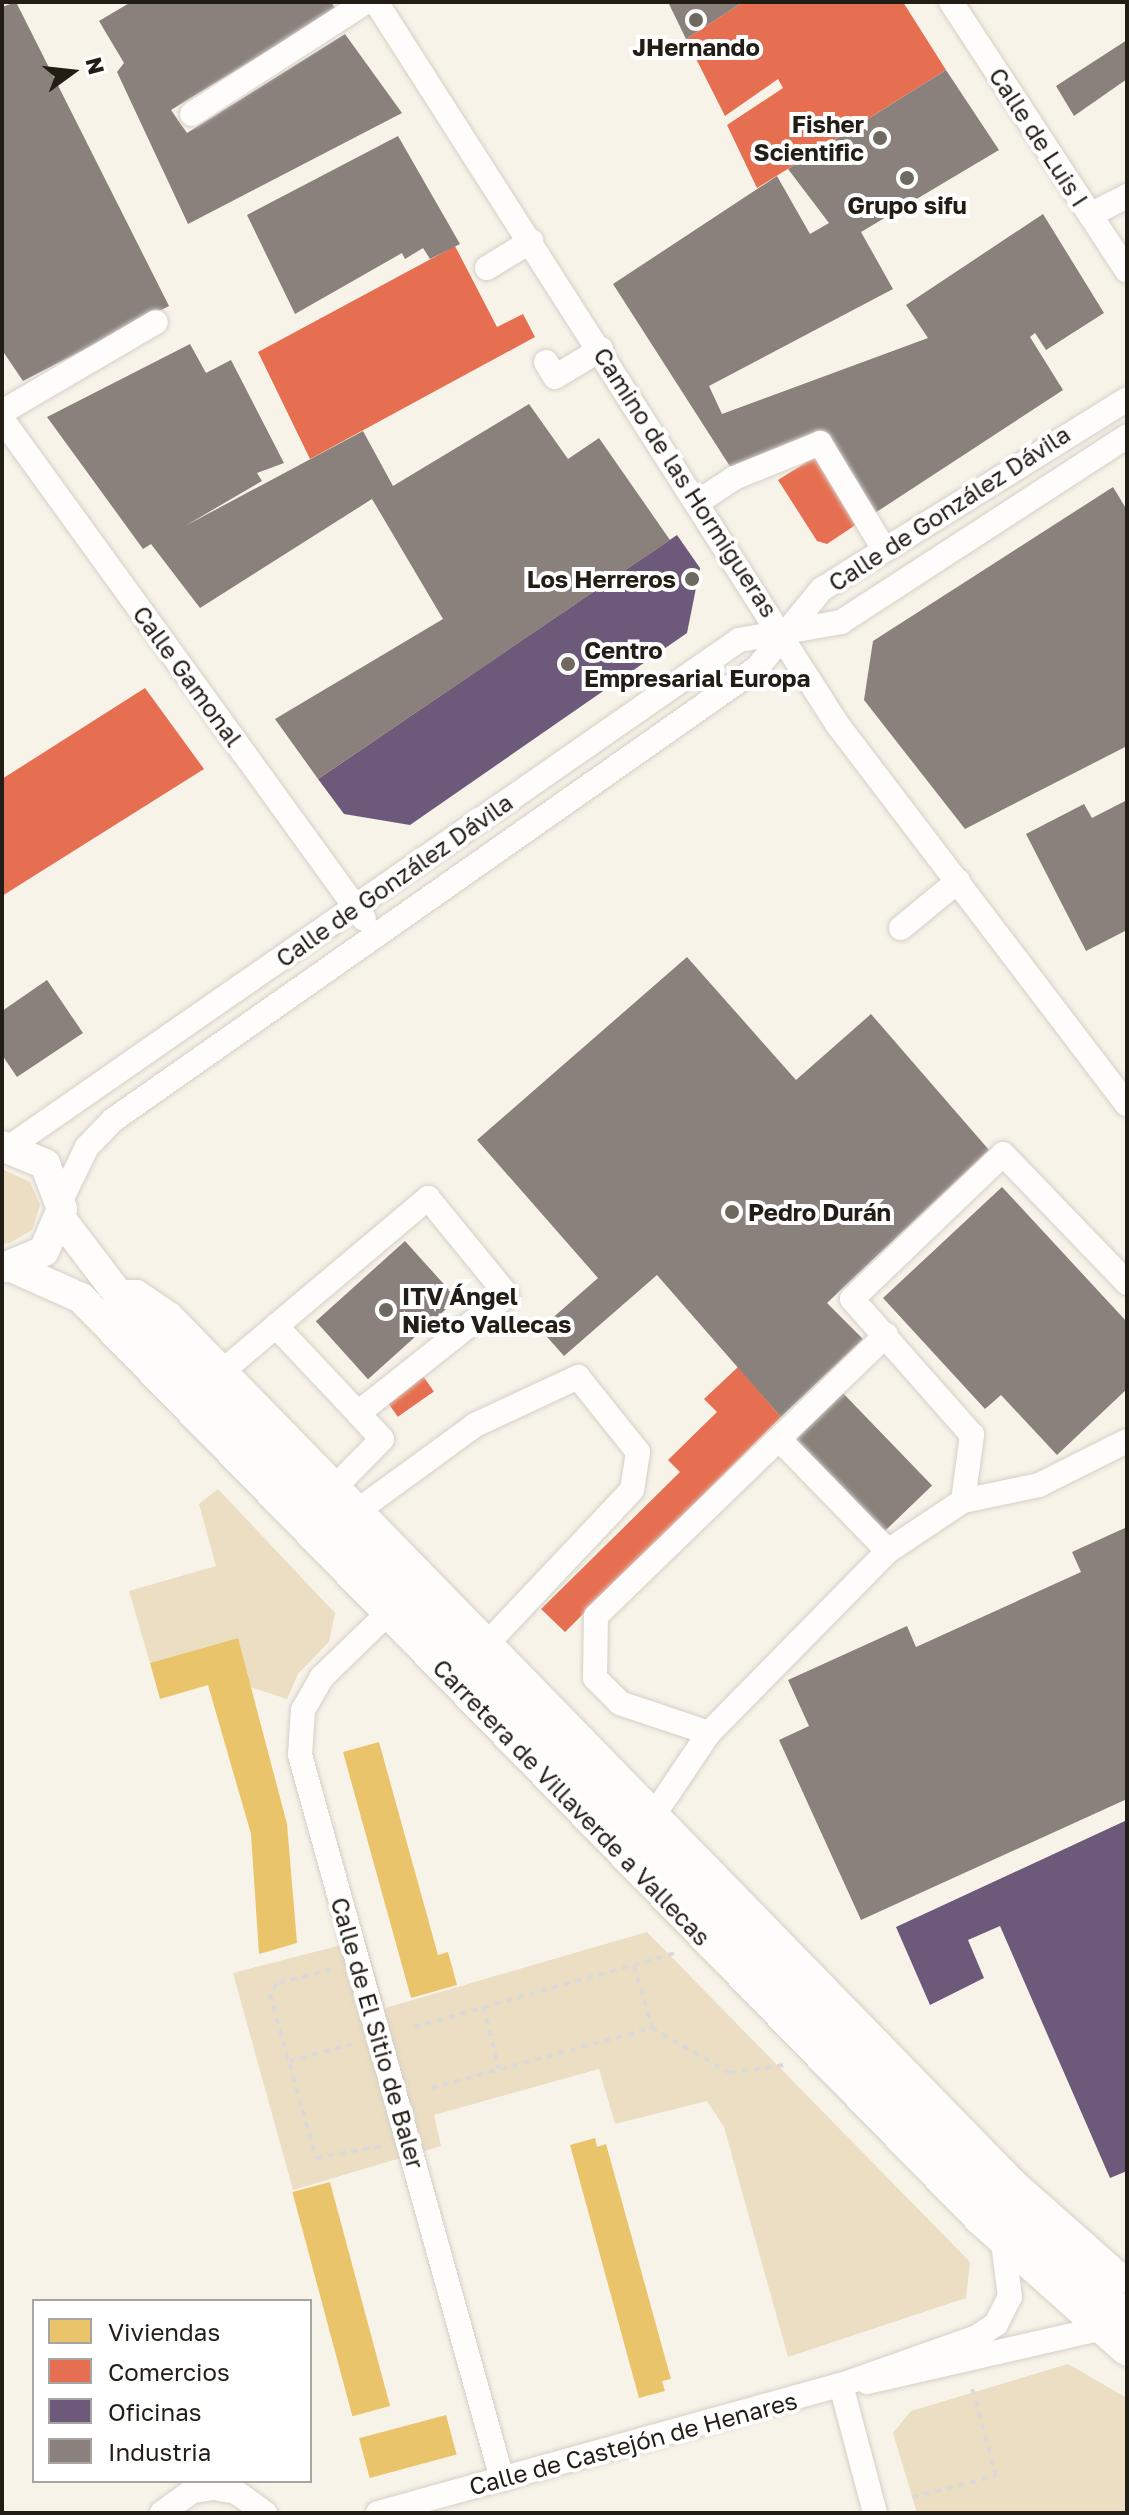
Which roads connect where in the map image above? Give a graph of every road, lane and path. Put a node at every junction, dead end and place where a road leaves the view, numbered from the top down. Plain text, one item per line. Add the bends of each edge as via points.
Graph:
1 (366, 2) edge
2 (376, 2) edge
3 (951, 2) edge
4 (192, 114) dead end
5 (1127, 196) edge
6 (1090, 215) junction
7 (531, 241) junction
8 (487, 268) dead end
9 (1127, 271) edge
10 (156, 322) dead end
11 (601, 349) junction
12 (546, 362) dead end
13 (1127, 379) edge
14 (1127, 399) edge
15 (2, 412) edge
16 (2, 419) edge
17 (1078, 425) junction
18 (1127, 436) edge
19 (1127, 445) edge
20 (1098, 457) junction
21 (698, 502) junction
22 (884, 549) junction
23 (785, 636) junction
24 (958, 881) junction
25 (355, 906) junction
26 (901, 928) dead end
27 (374, 932) junction
28 (1127, 1104) edge
29 (7, 1146) edge
30 (61, 1208) junction
31 (7, 1267) edge
32 (1127, 1283) edge
33 (122, 1292) junction
34 (276, 1326) junction
35 (886, 1335) junction
36 (225, 1369) junction
37 (358, 1413) junction
38 (779, 1439) junction
39 (1127, 1441) edge
40 (337, 1485) junction
41 (963, 1501) junction
42 (360, 1509) junction
43 (888, 1551) junction
44 (387, 1614) junction
45 (489, 1642) junction
46 (709, 1733) junction
47 (655, 1813) junction
48 (676, 1953) dead end
49 (634, 1966) junction
50 (331, 1969) dead end
51 (483, 2007) junction
52 (414, 2027) dead end
53 (652, 2028) junction
54 (352, 2044) dead end
55 (288, 2061) junction
56 (784, 2065) dead end
57 (499, 2069) junction
58 (431, 2088) dead end
59 (381, 2146) dead end
60 (1003, 2243) junction
61 (1127, 2281) edge
62 (1127, 2316) edge
63 (1099, 2329) junction
64 (1127, 2351) edge
65 (971, 2384) dead end
66 (841, 2385) junction
67 (502, 2479) junction
68 (912, 2497) dead end
69 (162, 2513) edge
70 (265, 2513) edge
71 (378, 2513) edge
72 (875, 2513) edge

1 - 4 street
2 - 7 street, Camino de las Hormigueras
3 - 6 street, Calle de Luis I
5 - 6 street
6 - 9 street, Calle de Luis I
7 - 8 street
7 - 11 street, Camino de las Hormigueras
10 - 15 street
11 - 12 street via 555,377
11 - 21 street, Camino de las Hormigueras
13 - 17 street
14 - 17 street, Calle de González Dávila
16 - 25 street, Calle Gamonal
17 - 22 street, Calle de González Dávila
18 - 20 street, Calle de González Dávila
19 - 20 street, Calle de González Dávila
20 - 23 street, Calle de González Dávila via 841,622
21 - 22 street via 734,478 820,443
21 - 23 street, Camino de las Hormigueras
22 - 23 street, Calle de González Dávila via 822,589
23 - 24 street, Camino de las Hormigueras via 837,724
23 - 25 street, Calle de González Dávila via 739,640
23 - 27 street, Calle de González Dávila via 757,668 535,829
24 - 26 street
24 - 28 street, Camino de las Hormigueras
25 - 27 street, Calle Gamonal
25 - 29 street, Calle de González Dávila
27 - 30 street, Calle de González Dávila via 105,1126
29 - 30 main road, Carretera de Villaverde a Vallecas via 45,1164
30 - 31 main road via 44,1251
30 - 33 main road, Carretera de Villaverde a Vallecas
31 - 44 main road, Carretera de Villaverde a Vallecas via 81,1298
32 - 35 street via 1003,1154 852,1299
33 - 36 street via 137,1292 160,1306
33 - 62 main road, Carretera de Villaverde a Vallecas via 125,1303 976,2177
34 - 36 street
34 - 37 street
34 - 37 street via 428,1198 507,1295
35 - 38 street
35 - 41 street via 972,1435
36 - 40 street
37 - 40 street via 382,1439
38 - 43 street
38 - 46 street via 596,1616 595,1678 620,1703
39 - 41 street via 1039,1485
40 - 42 street
41 - 43 street
42 - 45 street
42 - 45 street via 475,1425 578,1377 638,1452 632,1490
43 - 46 street
44 - 60 main road, Carretera de Villaverde a Vallecas
44 - 67 street, Calle de El Sitio de Baler via 322,1677 303,1710 300,1755
45 - 47 street
46 - 47 street
47 - 61 street via 1015,2182
48 - 49 path
49 - 51 path
49 - 53 path
50 - 55 path via 276,1984 270,1995
51 - 52 path
51 - 57 path
53 - 56 path via 730,2073
53 - 57 path
54 - 55 path
55 - 59 path via 316,2158
57 - 58 path
60 - 63 main road, Carretera de Villaverde a Vallecas
60 - 66 street, Calle de Castejón de Henares via 1010,2297 988,2331
63 - 64 main road, Carretera de Villaverde a Vallecas
63 - 66 street, Calle de Castejón de Henares via 910,2377
65 - 68 path via 996,2476
66 - 67 street, Calle de Castejón de Henares
66 - 72 street
67 - 71 street, Calle de Castejón de Henares
69 - 70 street via 192,2491 214,2488 236,2492

